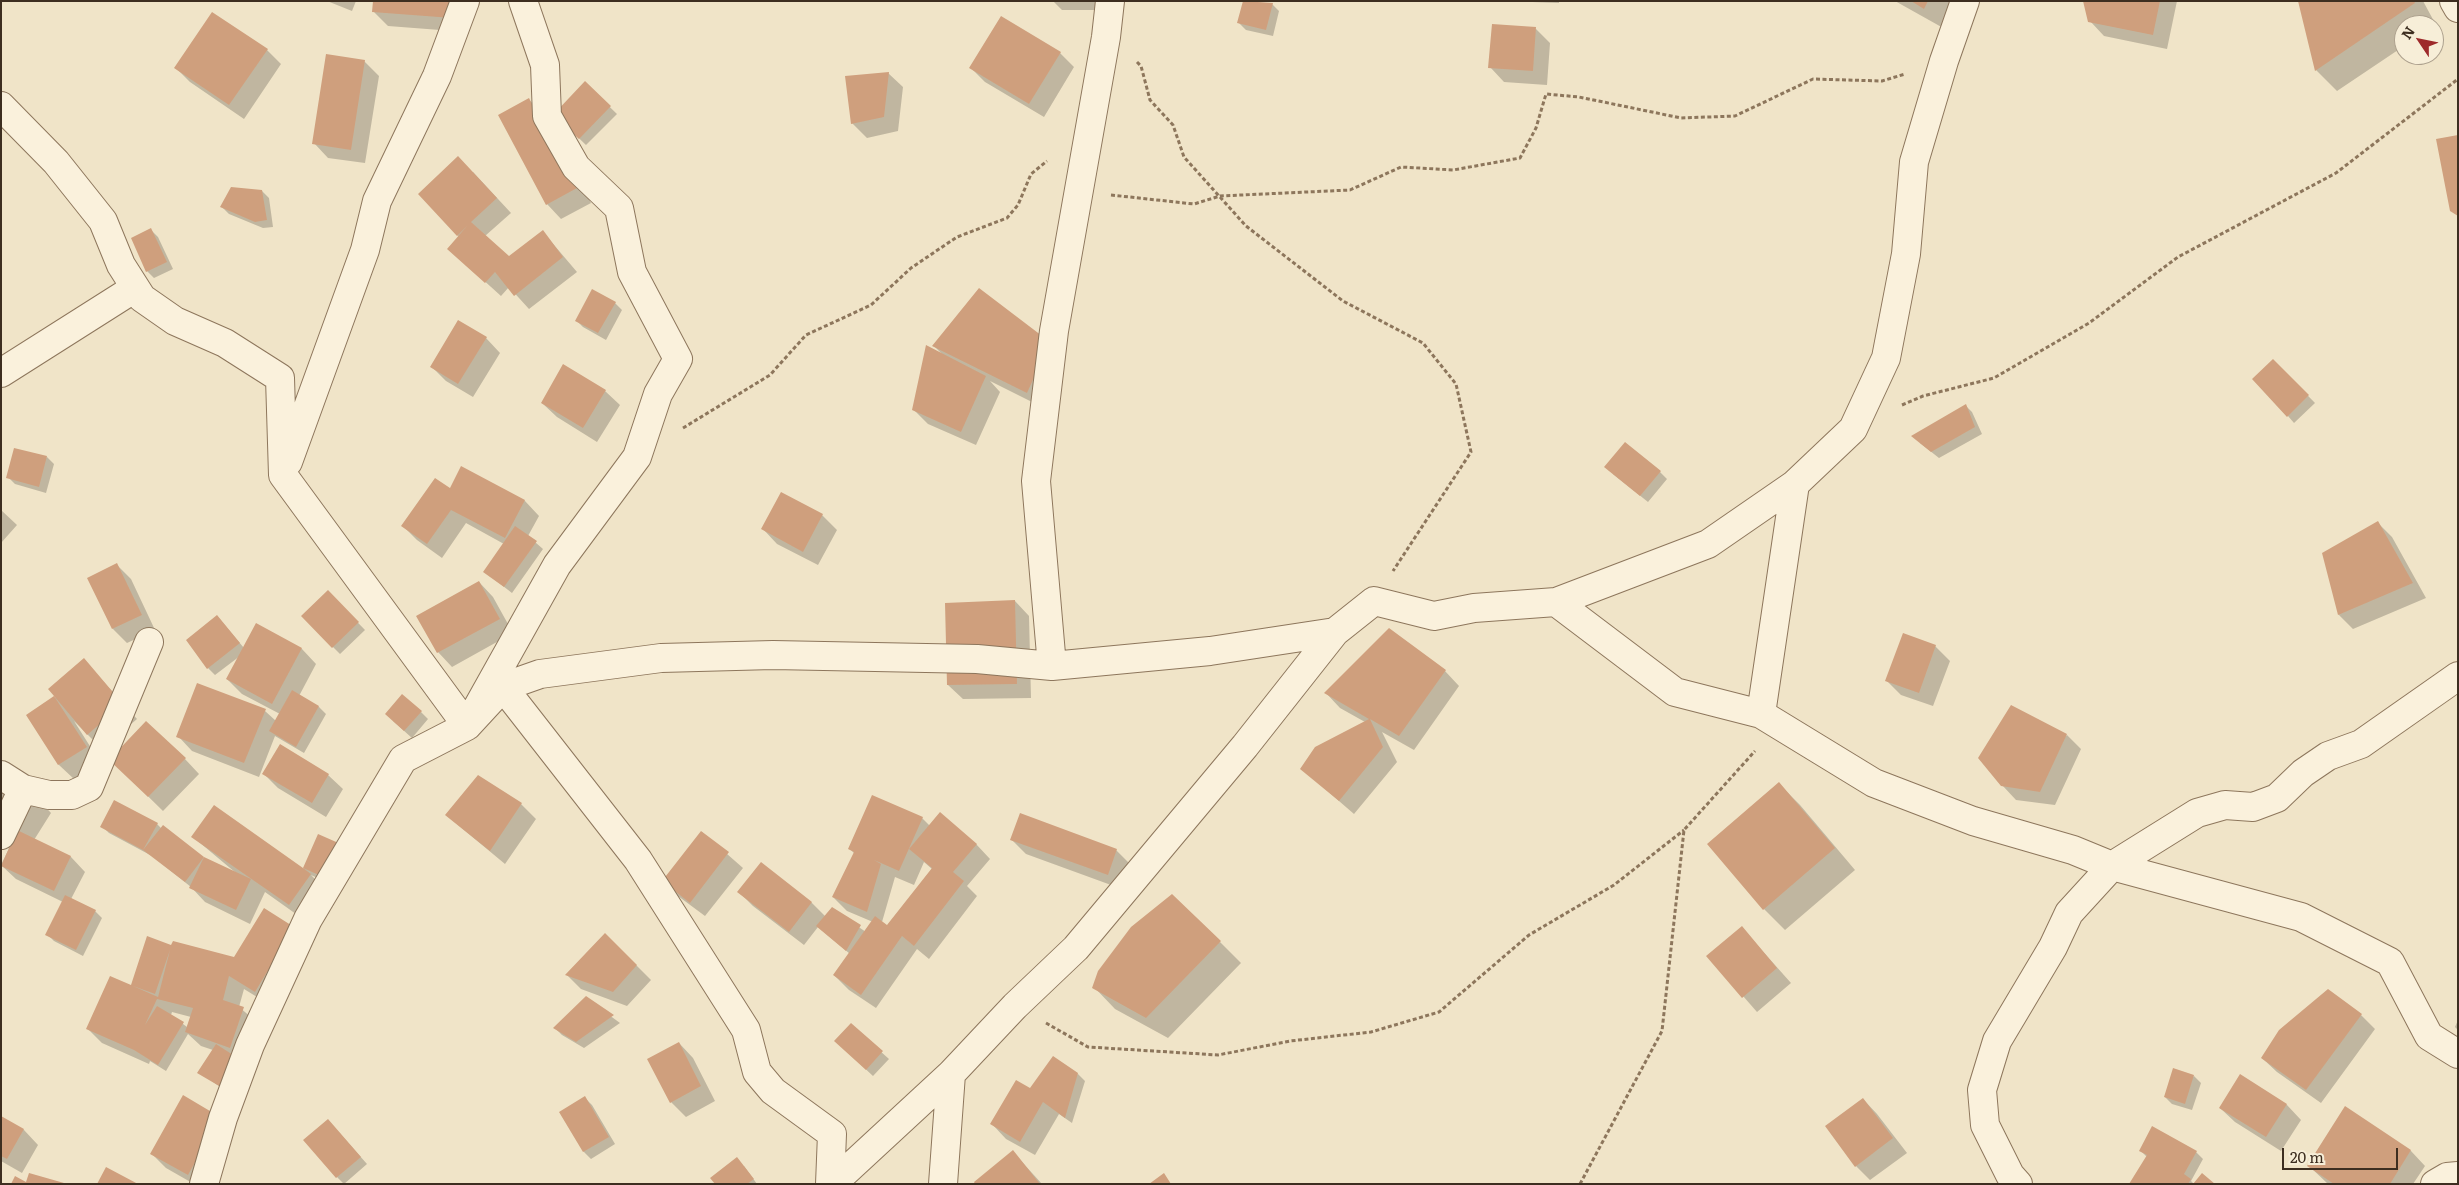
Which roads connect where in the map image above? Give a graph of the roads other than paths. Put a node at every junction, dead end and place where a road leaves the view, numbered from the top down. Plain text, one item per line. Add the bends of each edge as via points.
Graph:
1 (465, 1) edge
2 (523, 1) edge
3 (1110, 1) edge
4 (1965, 1) edge
5 (2454, 1) edge
6 (2458, 8) edge
7 (1, 106) edge
8 (135, 288) junction
9 (1, 373) edge
10 (283, 475) junction
11 (1795, 484) junction
12 (1556, 602) junction
13 (1335, 632) junction
14 (149, 642) dead end
15 (1052, 666) junction
16 (2458, 676) edge
17 (503, 687) junction
18 (1761, 714) junction
19 (467, 726) junction
20 (12, 782) edge
21 (1, 836) edge
22 (2112, 866) junction
23 (2458, 1054) edge
24 (951, 1074) junction
25 (2458, 1176) edge
26 (204, 1184) edge
27 (831, 1184) edge
28 (943, 1184) edge
29 (2018, 1184) edge
30 (2435, 1184) edge

1 - 10 street via 437,76 377,201 365,250
2 - 19 street via 545,65 547,116 576,168 619,208 632,272 678,359 658,394 637,457 557,565
3 - 15 street via 1054,331 1036,481
4 - 11 street via 1914,162 1906,254 1886,358 1853,429
5 - 6 street
7 - 8 street via 56,162 103,221 121,265
8 - 9 street
8 - 10 street via 142,298 175,321 225,343 280,378
10 - 19 street
11 - 12 street via 1708,544
11 - 18 street
12 - 13 street via 1474,608 1434,616 1374,601
12 - 18 street via 1676,692
13 - 15 street via 1210,651
13 - 24 street via 1245,746 1076,948
14 - 20 street via 89,787 72,795 50,795
15 - 17 street via 977,659 880,657 661,658 540,674
16 - 22 street via 2361,744 2328,756 2303,773 2277,798 2253,807 2225,805 2197,813
17 - 19 street
17 - 27 street via 638,860 746,1030 757,1072 773,1091 832,1134
18 - 22 street via 1874,784 1973,821 2073,850
19 - 26 street via 403,759 308,919 250,1045 223,1118
20 - 21 street
22 - 23 street via 2301,917 2390,962 2429,1036
22 - 29 street via 2069,913 2053,947 1996,1041 1982,1090 1985,1125 2010,1175
24 - 27 street
24 - 28 street
25 - 30 street

